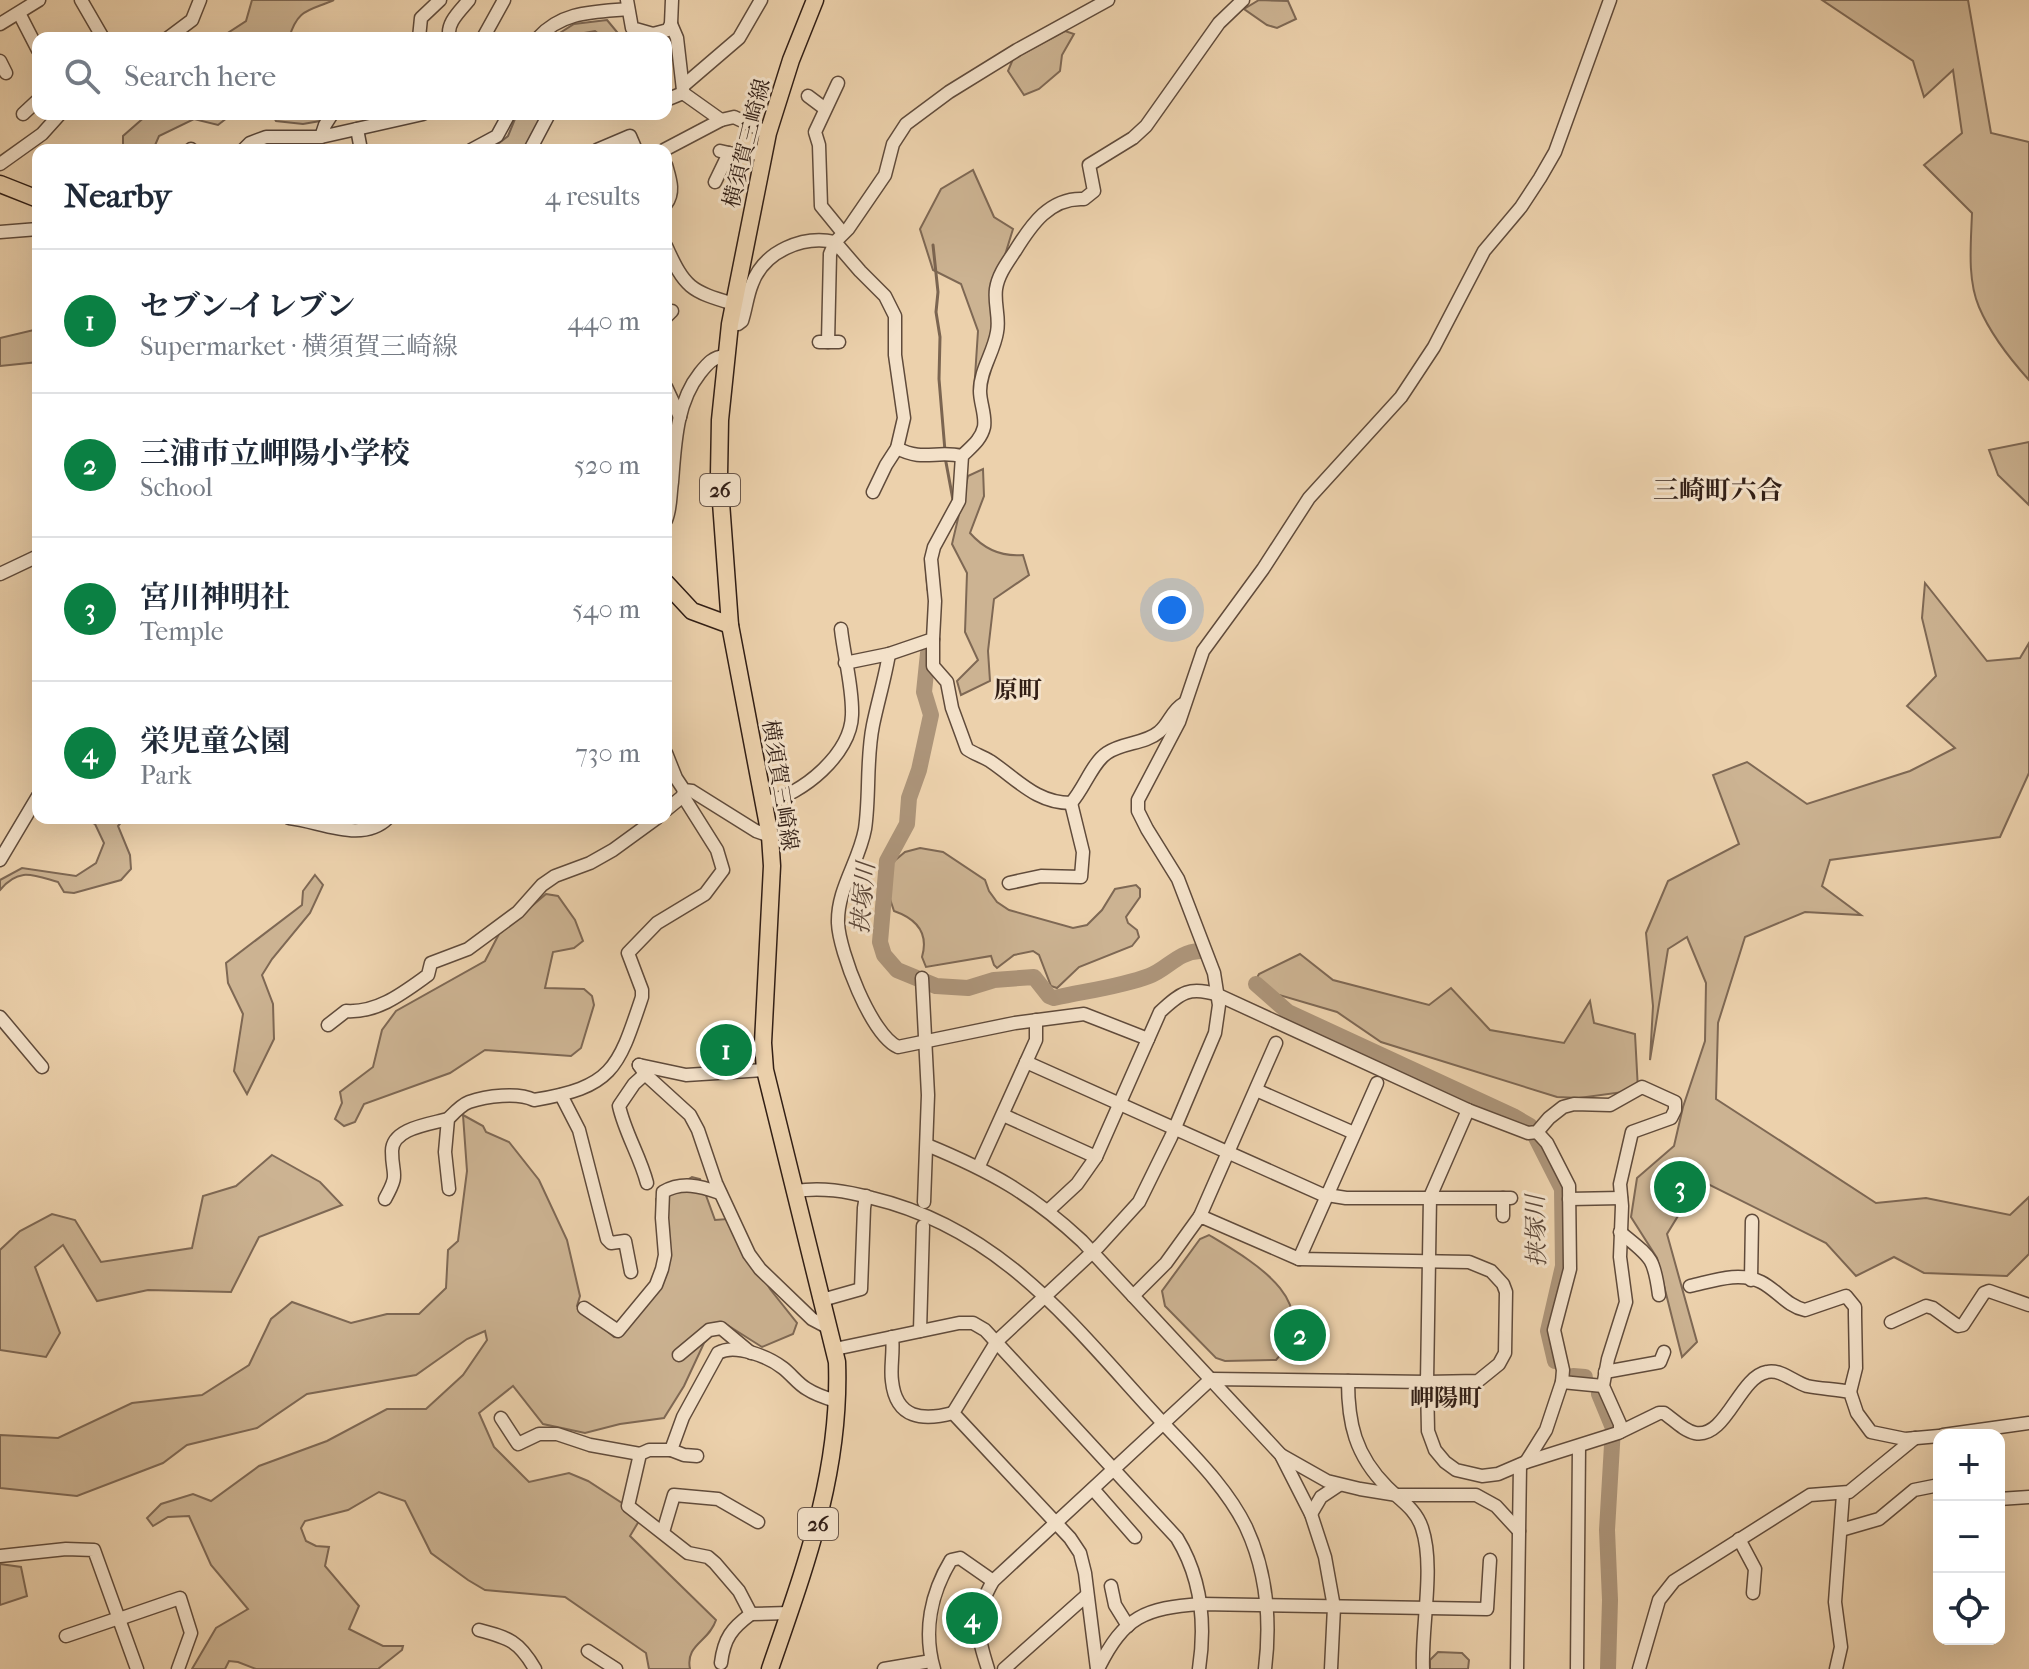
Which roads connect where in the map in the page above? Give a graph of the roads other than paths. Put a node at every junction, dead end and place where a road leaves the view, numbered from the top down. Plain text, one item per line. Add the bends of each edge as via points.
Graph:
1 (39, 0) edge
2 (81, 0) edge
3 (200, 0) edge
4 (418, 0) edge
5 (440, 0) edge
6 (469, 0) edge
7 (504, 0) edge
8 (672, 0) edge
9 (761, 0) edge
10 (815, 0) edge
11 (1108, 0) edge
12 (1243, 0) edge
13 (1610, 0) edge
14 (628, 4) edge
15 (19, 13) junction
16 (426, 13) junction
17 (0, 24) edge
18 (671, 24) junction
19 (100, 32) edge
20 (176, 32) edge
21 (419, 32) edge
22 (449, 32) edge
23 (486, 32) edge
24 (545, 32) edge
25 (642, 32) edge
26 (660, 32) edge
27 (32, 38) edge
28 (838, 83) dead end
29 (683, 90) junction
30 (672, 96) edge
31 (808, 96) dead end
32 (32, 106) edge
33 (824, 108) junction
34 (23, 114) dead end
35 (55, 120) edge
36 (328, 120) edge
37 (397, 120) edge
38 (506, 120) edge
39 (546, 120) edge
40 (721, 120) junction
41 (357, 129) junction
42 (768, 133) junction
43 (321, 137) junction
44 (249, 144) edge
45 (360, 144) edge
46 (482, 144) edge
47 (533, 144) edge
48 (611, 144) edge
49 (633, 144) edge
50 (672, 146) edge
51 (764, 153) junction
52 (0, 164) edge
53 (714, 180) dead end
54 (0, 184) edge
55 (32, 197) edge
56 (32, 229) edge
57 (0, 232) edge
58 (839, 237) junction
59 (672, 259) edge
60 (734, 304) junction
61 (730, 324) junction
62 (829, 342) dead end
63 (725, 356) junction
64 (672, 400) edge
65 (680, 417) junction
66 (672, 437) edge
67 (897, 448) junction
68 (962, 456) junction
69 (873, 492) dead end
70 (32, 559) edge
71 (0, 574) edge
72 (672, 589) edge
73 (730, 625) junction
74 (841, 629) dead end
75 (933, 639) junction
76 (889, 654) junction
77 (845, 663) junction
78 (1186, 703) junction
79 (672, 769) edge
80 (684, 793) junction
81 (766, 802) junction
82 (1071, 803) junction
83 (672, 804) edge
84 (32, 806) edge
85 (316, 824) edge
86 (378, 824) edge
87 (649, 824) edge
88 (770, 836) junction
89 (0, 860) edge
90 (1009, 883) dead end
91 (922, 981) dead end
92 (1218, 995) junction
93 (0, 1017) edge
94 (1036, 1020) junction
95 (328, 1025) dead end
96 (1148, 1039) junction
97 (926, 1042) junction
98 (1276, 1043) dead end
99 (621, 1056) junction
100 (1026, 1062) junction
101 (42, 1067) dead end
102 (642, 1070) junction
103 (765, 1070) junction
104 (1377, 1083) dead end
105 (1256, 1090) junction
106 (561, 1095) junction
107 (1121, 1105) junction
108 (1468, 1110) junction
109 (1003, 1115) junction
110 (448, 1119) junction
111 (1175, 1129) junction
112 (1354, 1133) junction
113 (1533, 1133) junction
114 (927, 1145) junction
115 (1228, 1153) junction
116 (1096, 1157) junction
117 (979, 1166) junction
118 (647, 1183) dead end
119 (449, 1189) dead end
120 (795, 1191) junction
121 (720, 1193) junction
122 (866, 1196) junction
123 (1327, 1196) junction
124 (1430, 1197) junction
125 (1621, 1198) junction
126 (385, 1199) dead end
127 (1569, 1199) junction
128 (924, 1202) dead end
129 (1049, 1210) junction
130 (1200, 1216) junction
131 (1503, 1216) dead end
132 (1752, 1221) dead end
133 (923, 1226) dead end
134 (1620, 1232) junction
135 (1092, 1252) junction
136 (1299, 1259) junction
137 (1429, 1262) junction
138 (631, 1272) dead end
139 (1751, 1280) junction
140 (1690, 1286) dead end
141 (1659, 1295) dead end
142 (1133, 1296) junction
143 (1044, 1297) junction
144 (822, 1300) junction
145 (2029, 1305) edge
146 (584, 1308) dead end
147 (1891, 1322) dead end
148 (829, 1328) junction
149 (920, 1331) junction
150 (892, 1337) junction
151 (997, 1341) junction
152 (835, 1349) junction
153 (1664, 1352) dead end
154 (751, 1353) junction
155 (679, 1355) dead end
156 (1605, 1372) junction
157 (1211, 1379) junction
158 (1348, 1381) junction
159 (1427, 1382) junction
160 (1562, 1382) junction
161 (1603, 1386) junction
162 (1850, 1392) junction
163 (836, 1401) junction
164 (953, 1413) junction
165 (501, 1418) dead end
166 (1162, 1423) junction
167 (2029, 1423) edge
168 (1990, 1429) edge
169 (1615, 1434) junction
170 (1933, 1436) edge
171 (1915, 1438) junction
172 (1579, 1446) junction
173 (671, 1450) junction
174 (640, 1454) junction
175 (1281, 1455) junction
176 (697, 1456) dead end
177 (1523, 1463) junction
178 (1115, 1468) junction
179 (1482, 1476) junction
180 (1339, 1485) junction
181 (1933, 1486) edge
182 (1093, 1489) junction
183 (1843, 1494) junction
184 (1397, 1495) junction
185 (1476, 1495) junction
186 (2029, 1497) edge
187 (2005, 1499) edge
188 (1311, 1514) junction
189 (758, 1522) dead end
190 (1056, 1524) junction
191 (1841, 1530) junction
192 (1519, 1531) junction
193 (663, 1532) junction
194 (1135, 1537) dead end
195 (1739, 1539) junction
196 (0, 1556) edge
197 (1490, 1560) dead end
198 (993, 1581) junction
199 (1111, 1586) dead end
200 (1753, 1593) dead end
201 (1087, 1595) junction
202 (1201, 1604) junction
203 (1267, 1606) junction
204 (1334, 1607) junction
205 (1425, 1608) junction
206 (789, 1613) junction
207 (751, 1614) junction
208 (119, 1619) junction
209 (1128, 1626) junction
210 (479, 1630) dead end
211 (66, 1636) dead end
212 (588, 1651) dead end
213 (721, 1663) dead end
214 (933, 1665) edge
215 (137, 1669) edge
216 (178, 1669) edge
217 (535, 1669) edge
218 (616, 1669) edge
219 (770, 1669) edge
220 (884, 1669) edge
221 (988, 1669) edge
222 (1004, 1669) edge
223 (1098, 1669) edge
224 (1199, 1669) edge
225 (1265, 1669) edge
226 (1331, 1669) edge
227 (1423, 1669) edge
228 (1517, 1669) edge
229 (1577, 1669) edge
230 (1639, 1669) edge
231 (1836, 1669) edge

1 - 15 street
2 - 19 street
3 - 20 street via 192,20
4 - 16 street
5 - 16 street
6 - 22 street
7 - 23 street
8 - 18 street
9 - 29 street via 739,38
10 - 42 main road, 横須賀三崎線 / 26
11 - 58 street via 1017,50 906,124 893,144 885,175
12 - 68 street via 1219,23 1146,126 1089,165 1094,191 1048,210 1030,227 1003,269 995,294 997,336 982,375 984,428
13 - 78 street via 1555,152 1535,187 1484,251 1401,397 1309,498 1203,651
14 - 24 street via 568,17
14 - 25 street via 632,28
15 - 17 street
15 - 27 street
16 - 21 street
18 - 26 street
18 - 29 street
28 - 33 street
29 - 30 street
29 - 40 street
31 - 33 street
32 - 34 street
33 - 58 street via 815,132 821,206
35 - 52 street
36 - 43 street
37 - 41 street
38 - 46 street via 497,136
39 - 47 street
40 - 42 street via 734,117
40 - 50 street
41 - 43 street
41 - 45 street
42 - 51 main road, 横須賀三崎線 / 26
43 - 44 street via 266,137
48 - 49 street via 630,136
51 - 53 street via 724,152
51 - 60 main road, 横須賀三崎線 / 26
54 - 55 main road
56 - 57 street
58 - 61 street via 777,252 755,277 742,321
58 - 62 street via 830,254
58 - 67 street via 895,316 904,418
59 - 60 street via 693,290
60 - 61 main road, 横須賀三崎線 / 26
61 - 63 main road, 横須賀三崎線 / 26
63 - 65 street via 714,357 702,370
63 - 73 main road, 横須賀三崎線 / 26 via 719,456
64 - 65 street
65 - 66 street
67 - 68 street via 917,457
67 - 69 street
68 - 75 street via 959,501 931,559
70 - 71 street
72 - 73 main road via 692,611
73 - 81 main road, 横須賀三崎線 / 26
74 - 77 street
75 - 76 street
75 - 82 street via 933,666 947,682 967,749 1033,794
76 - 77 street
76 - 97 street via 872,727 865,829 841,895 839,934 874,1024 898,1047
77 - 81 street via 852,719 848,732 833,758 809,781
78 - 82 street via 1157,734 1100,759
78 - 92 street via 1141,790 1138,811 1178,879
79 - 80 street
80 - 83 street
80 - 88 street via 692,791
80 - 99 street via 723,870 705,894 657,923 628,953 642,997
81 - 88 main road, 横須賀三崎線 / 26
82 - 90 street via 1083,852 1081,877
84 - 89 street
85 - 86 street via 348,831
87 - 95 street via 590,863 555,876 468,949 431,963 428,975 395,999 359,1012 346,1011
88 - 103 main road, 横須賀三崎線 / 26
91 - 97 street
92 - 96 street via 1198,989 1180,995 1160,1012
92 - 108 street
92 - 111 street via 1210,1047
93 - 101 street
94 - 96 street via 1084,1014
94 - 97 street
94 - 100 street via 1036,1040
96 - 107 street
97 - 114 street
98 - 105 street
99 - 102 street
99 - 106 street via 589,1088
100 - 107 street
100 - 109 street
102 - 103 street via 696,1075
102 - 118 street via 619,1106
102 - 121 street via 690,1115
103 - 120 main road, 横須賀三崎線 / 26
104 - 112 street
105 - 112 street
105 - 115 street
106 - 110 street via 534,1100 513,1093 467,1102
106 - 138 street via 579,1130 607,1239 625,1241
107 - 111 street
107 - 116 street
108 - 113 street
108 - 124 street
109 - 116 street
109 - 117 street
110 - 119 street
110 - 126 street via 414,1128 395,1140 396,1173
111 - 115 street
111 - 135 street via 1139,1202
112 - 123 street
113 - 125 street via 1563,1107 1610,1105 1642,1087 1675,1102 1671,1118 1632,1132
113 - 127 street via 1547,1143 1568,1181
114 - 117 street
114 - 128 street
115 - 123 street
115 - 130 street
116 - 129 street
117 - 129 street
120 - 122 street via 825,1189
120 - 144 main road, 横須賀三崎線 / 26
121 - 146 street via 693,1185 663,1192 662,1269 656,1285 618,1331
121 - 148 street via 760,1269 812,1319
122 - 143 street via 912,1209 966,1234 1001,1257
122 - 144 street via 861,1289
123 - 124 street
123 - 136 street
124 - 131 street via 1507,1198
124 - 137 street
125 - 127 street
125 - 134 street
127 - 160 street via 1570,1269 1554,1330
129 - 135 street
130 - 136 street
130 - 142 street via 1166,1263
132 - 139 street
133 - 149 street
134 - 141 street via 1655,1266
134 - 156 street via 1626,1302
135 - 142 street
135 - 143 street
136 - 137 street
137 - 159 street
137 - 159 street via 1485,1267 1503,1284 1507,1315 1505,1353 1493,1371 1478,1381
139 - 140 street via 1736,1277
139 - 162 street via 1805,1310 1846,1296 1851,1300 1856,1368
142 - 157 street
143 - 151 street
143 - 166 street
144 - 148 main road, 横須賀三崎線 / 26
145 - 147 street via 1989,1291 1963,1325 1926,1306
148 - 152 main road, 横須賀三崎線 / 26
149 - 150 street
149 - 151 street via 966,1322
150 - 152 street
150 - 164 street via 892,1381 904,1410 917,1417
151 - 164 street
151 - 178 street
152 - 163 main road, 横須賀三崎線 / 26
153 - 156 street via 1660,1362
154 - 155 street via 721,1328 709,1330
154 - 163 street via 781,1365 807,1390
154 - 173 street via 718,1353
156 - 161 street
157 - 158 street
157 - 166 street
157 - 175 street
158 - 159 street
158 - 184 street via 1357,1444
159 - 179 street via 1428,1431 1435,1450 1456,1470
160 - 161 street
160 - 177 street via 1546,1430
161 - 169 street via 1616,1416
162 - 169 street via 1808,1386 1768,1371 1742,1392 1726,1419 1705,1432 1693,1433 1659,1413
162 - 171 street via 1871,1432
163 - 206 main road, 横須賀三崎線 / 26 via 824,1498
164 - 190 street
165 - 174 street via 518,1444 539,1434 557,1434
166 - 178 street
166 - 203 street via 1235,1508 1257,1554
167 - 168 street
169 - 172 street
170 - 171 street
171 - 183 street
172 - 177 street
172 - 229 street
173 - 174 street
173 - 176 street
174 - 193 street via 628,1506
175 - 180 street
175 - 188 street
177 - 179 street
177 - 192 street
178 - 182 street
178 - 202 street via 1177,1538 1192,1565
179 - 185 street
180 - 184 street
180 - 188 street via 1321,1497
181 - 191 street via 1914,1490 1879,1519
182 - 190 street
182 - 194 street
183 - 191 street
183 - 195 street via 1810,1495
184 - 185 street
184 - 205 street via 1423,1531
185 - 192 street via 1496,1506
186 - 187 street
188 - 204 street
189 - 193 street via 718,1499 674,1495
190 - 198 street
190 - 201 street via 1080,1553
191 - 231 street via 1835,1602 1841,1647
192 - 228 street
193 - 207 street via 688,1553 715,1563
195 - 200 street via 1755,1569
195 - 230 street via 1666,1590 1653,1614
196 - 208 street via 94,1550
197 - 205 street via 1487,1609
198 - 214 street via 960,1558 951,1560 932,1603
198 - 221 street via 977,1625
199 - 209 street
201 - 222 street
201 - 223 street
202 - 203 street
202 - 209 street via 1157,1608
202 - 224 street
203 - 204 street
203 - 225 street
204 - 205 street
204 - 226 street
205 - 227 street
206 - 207 street
206 - 219 main road, 横須賀三崎線 / 26
207 - 213 street via 726,1637
208 - 211 street
208 - 215 street
208 - 216 street via 180,1598 191,1633
209 - 223 street
210 - 217 street via 516,1643
212 - 218 street
214 - 220 street

